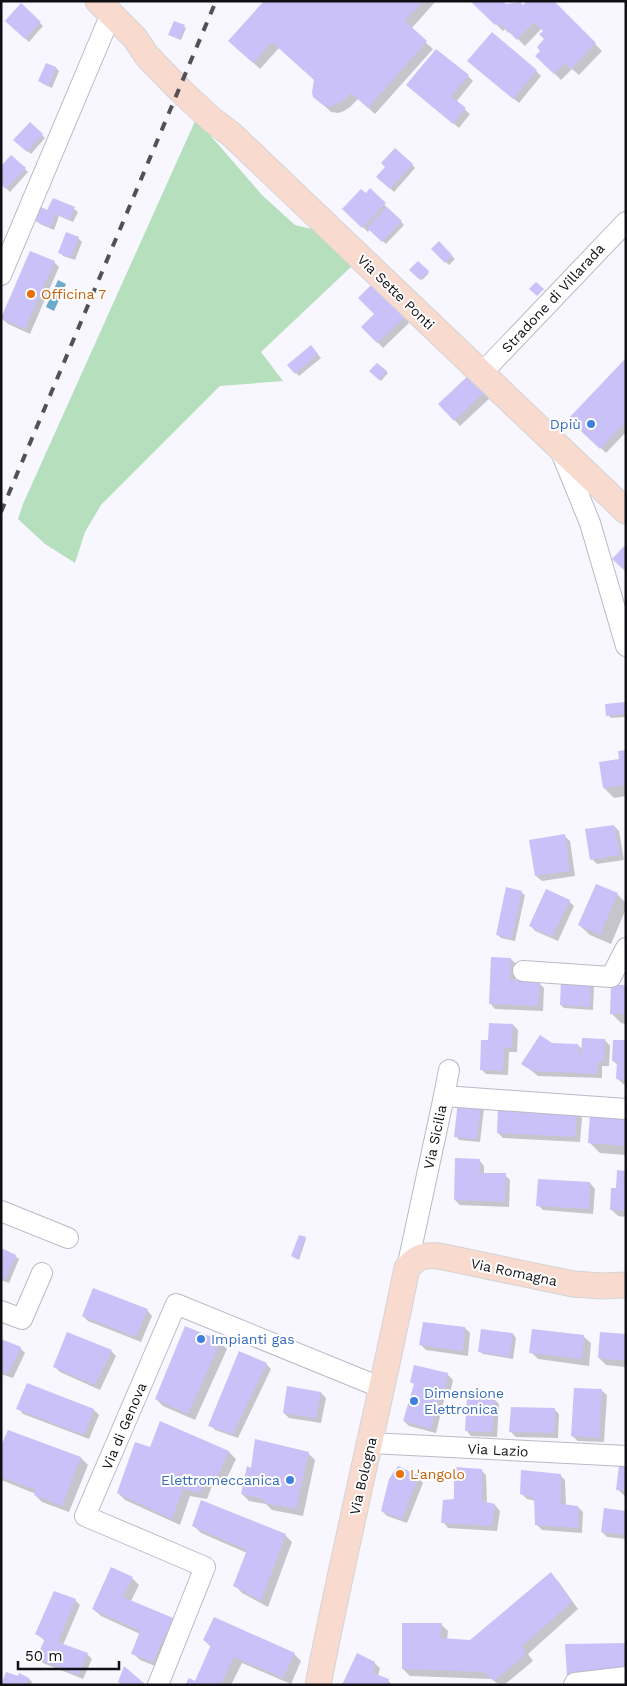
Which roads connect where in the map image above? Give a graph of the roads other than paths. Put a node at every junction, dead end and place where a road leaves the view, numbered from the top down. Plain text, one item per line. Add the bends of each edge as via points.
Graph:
1 (104, 8) edge
2 (626, 222) edge
3 (1, 275) edge
4 (481, 374) junction
5 (560, 449) junction
6 (621, 506) edge
7 (590, 523) junction
8 (626, 646) edge
9 (626, 948) edge
10 (523, 971) dead end
11 (449, 1070) dead end
12 (444, 1096) junction
13 (626, 1109) edge
14 (1, 1210) edge
15 (68, 1238) dead end
16 (407, 1268) junction
17 (42, 1273) dead end
18 (626, 1285) edge
19 (1, 1311) edge
20 (382, 1388) junction
21 (370, 1443) junction
22 (626, 1456) edge
23 (626, 1677) edge
24 (158, 1685) edge
25 (318, 1685) edge
26 (574, 1685) edge

1 - 3 street
1 - 4 main road, Via Sette Ponti via 135,38 155,51 218,114 231,134
2 - 4 street, Stradone di Villarada
4 - 5 main road, Via Sette Ponti
5 - 6 main road, Via Sette Ponti
5 - 7 street
6 - 7 street via 608,502 600,505
7 - 8 street
9 - 10 street via 611,977
11 - 12 street
12 - 13 street, Via Sicilia
12 - 16 street, Via Sicilia
14 - 15 street
16 - 18 main road, Via Romagna via 415,1259 425,1255 439,1256 573,1284
16 - 20 main road, Via Bologna
17 - 19 street via 22,1319
20 - 21 main road, Via Bologna
20 - 24 street, Via di Genova via 176,1304 85,1516 205,1567
21 - 22 street, Via Lazio
21 - 25 main road, Via Bologna
23 - 26 street

